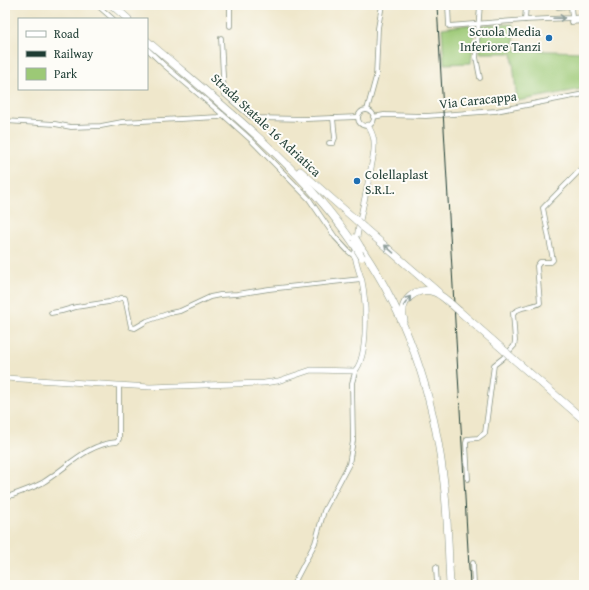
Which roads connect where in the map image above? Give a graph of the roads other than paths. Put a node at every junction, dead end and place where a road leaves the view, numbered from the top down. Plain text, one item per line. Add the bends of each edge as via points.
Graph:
1 (97, 5) edge
2 (106, 5) edge
3 (112, 5) edge
4 (230, 5) edge
5 (382, 5) edge
6 (448, 5) edge
7 (480, 5) edge
8 (526, 5) edge
9 (558, 5) edge
10 (579, 5) edge
11 (569, 6) edge
12 (584, 17) edge
13 (112, 18) edge
14 (121, 18) edge
15 (127, 18) edge
16 (572, 18) junction
17 (525, 20) junction
18 (584, 21) edge
19 (478, 24) junction
20 (230, 26) dead end
21 (148, 36) edge
22 (221, 38) dead end
23 (148, 42) edge
24 (148, 50) edge
25 (480, 78) dead end
26 (584, 94) edge
27 (367, 110) junction
28 (222, 114) junction
29 (358, 117) junction
30 (373, 117) junction
31 (333, 118) junction
32 (5, 121) edge
33 (368, 126) junction
34 (329, 143) dead end
35 (584, 166) edge
36 (300, 171) junction
37 (358, 219) junction
38 (354, 241) junction
39 (359, 257) junction
40 (362, 279) junction
41 (450, 303) junction
42 (51, 313) dead end
43 (356, 369) junction
44 (423, 377) junction
45 (5, 378) edge
46 (118, 386) junction
47 (584, 420) edge
48 (468, 479) dead end
49 (5, 498) edge
50 (473, 563) dead end
51 (436, 567) dead end
52 (293, 585) edge
53 (437, 585) edge
54 (446, 585) edge
55 (450, 585) edge
56 (474, 585) edge

1 - 13 street
2 - 14 highway
3 - 15 highway
4 - 20 street
5 - 27 street via 378,28 376,77
6 - 19 street via 449,26
7 - 19 street
8 - 17 street
9 - 11 street
10 - 11 street
11 - 16 street
12 - 16 street
17 -> 16 street
16 - 18 street via 572,22
17 - 19 street
19 - 25 street via 476,57
21 - 36 highway, Strada Statale 16 Adriatica
22 - 31 street via 224,94 251,117
23 - 38 highway, Strada Statale 16 Adriatica via 287,164
24 - 28 street
26 - 30 street, Via Caracappa via 496,111
27 - 29 street via 362,111
27 - 30 street
28 - 32 street via 219,117 71,127
28 - 39 street via 308,199 348,252
29 - 31 street
29 - 33 street via 360,124
30 - 33 street
31 - 34 street via 335,138 333,143
33 - 37 street via 373,134 374,144 368,185
35 - 48 street via 543,208 553,260 540,262 537,266 540,303 517,309 513,313 514,346 494,365 485,433 478,438 467,440 466,443
36 - 37 highway
36 - 38 highway, Strada Statale 16 Adriatica via 326,200
37 - 39 street
41 -> 37 highway, bridge via 363,227
38 - 39 highway, Strada Statale 16 Adriatica, bridge
38 - 44 highway, Strada Statale 16 Adriatica, bridge via 379,276
39 - 40 street
39 - 54 highway, Strada Statale 16 Adriatica via 389,304 413,360 426,402 436,451
40 - 42 street via 210,297 135,328 131,327 125,298
40 - 43 street via 365,337
44 -> 41 highway via 419,358 402,314 403,307 412,294 420,291 434,292
41 - 47 highway, bridge
43 - 46 street via 352,372 310,370 264,383
43 - 52 street via 352,383 353,441 349,464 324,511 315,543
44 - 55 highway, Strada Statale 16 Adriatica via 437,432 443,477
45 - 46 street
46 - 49 street via 117,442 94,448 41,484
50 - 56 street
51 - 53 street

